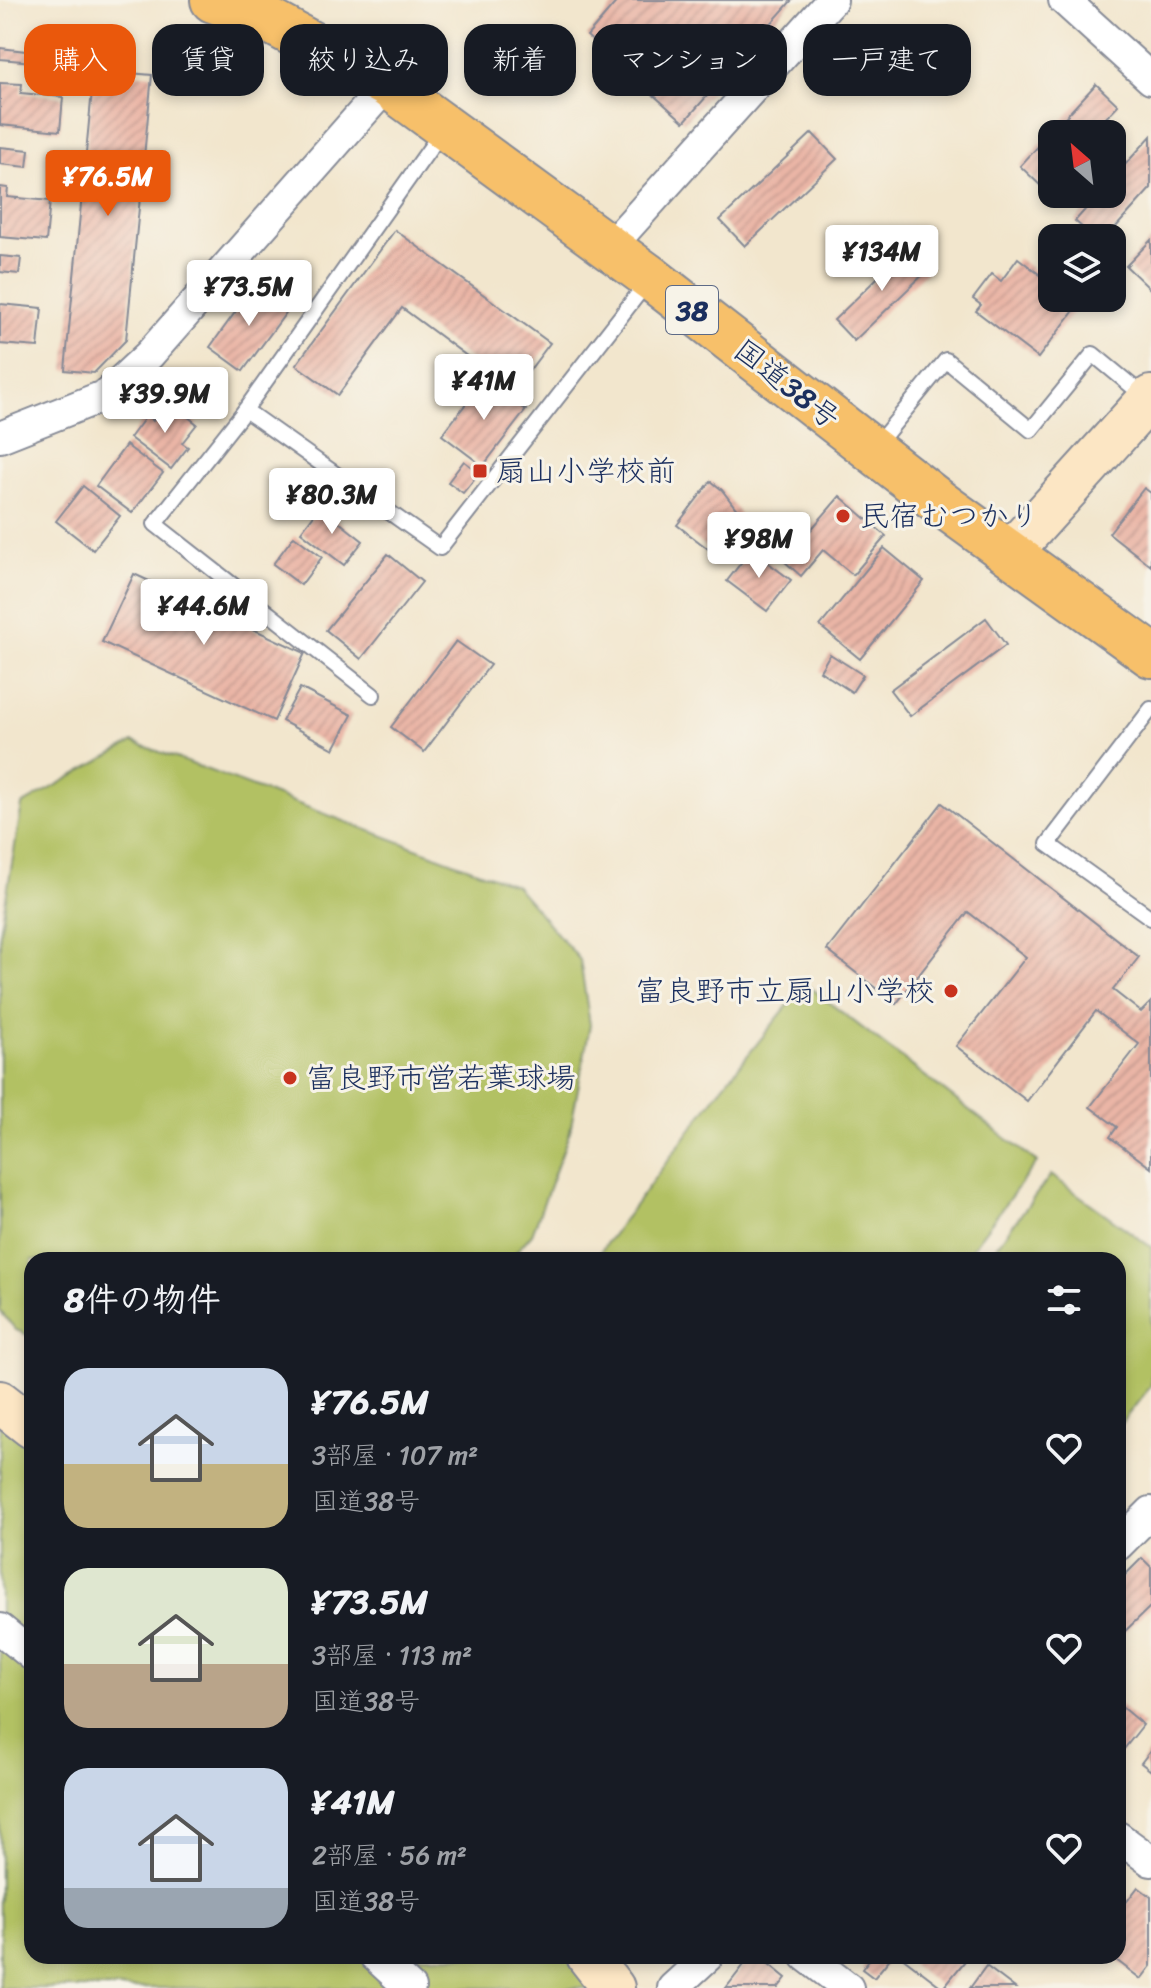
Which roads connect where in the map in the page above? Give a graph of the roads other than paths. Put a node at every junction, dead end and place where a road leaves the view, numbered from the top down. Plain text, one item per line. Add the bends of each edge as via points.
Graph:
1 (832, 0) edge
2 (1064, 0) edge
3 (218, 1) edge
4 (280, 27) edge
5 (1151, 79) edge
6 (377, 96) edge
7 (402, 96) edge
8 (445, 127) junction
9 (609, 248) junction
10 (651, 278) junction
11 (1150, 398) edge
12 (245, 410) junction
13 (0, 437) edge
14 (872, 450) junction
15 (1010, 553) junction
16 (1151, 655) edge
17 (373, 695) dead end
18 (1151, 709) edge
19 (1151, 918) edge
20 (0, 1402) edge
21 (24, 1421) edge
22 (1151, 1512) edge
23 (1126, 1537) edge
24 (0, 1629) edge
25 (24, 1648) edge
26 (1126, 1843) edge
27 (1151, 1861) edge
28 (384, 1964) edge
29 (594, 1964) edge
30 (699, 1964) edge
31 (816, 1964) edge
32 (410, 1988) edge
33 (613, 1988) edge
34 (673, 1988) edge
35 (848, 1988) edge

1 - 9 street
2 - 5 street
3 - 4 highway, 国道38号 / 38
6 - 13 street via 149,355 106,395
7 - 8 highway, 国道38号 / 38
8 - 9 highway, 国道38号 / 38
8 - 12 lane
9 - 10 highway, 国道38号 / 38
10 - 12 lane via 440,548
10 - 14 highway, 国道38号 / 38
11 - 14 lane via 1093,354 1031,430 946,360
11 - 15 street
12 - 17 lane via 155,524
14 - 15 highway, 国道38号 / 38
15 - 16 highway, 国道38号 / 38
18 - 19 lane via 1048,844
20 - 21 street
22 - 23 street
24 - 25 street
26 - 27 street
28 - 32 street
29 - 33 street
30 - 34 street
31 - 35 street

